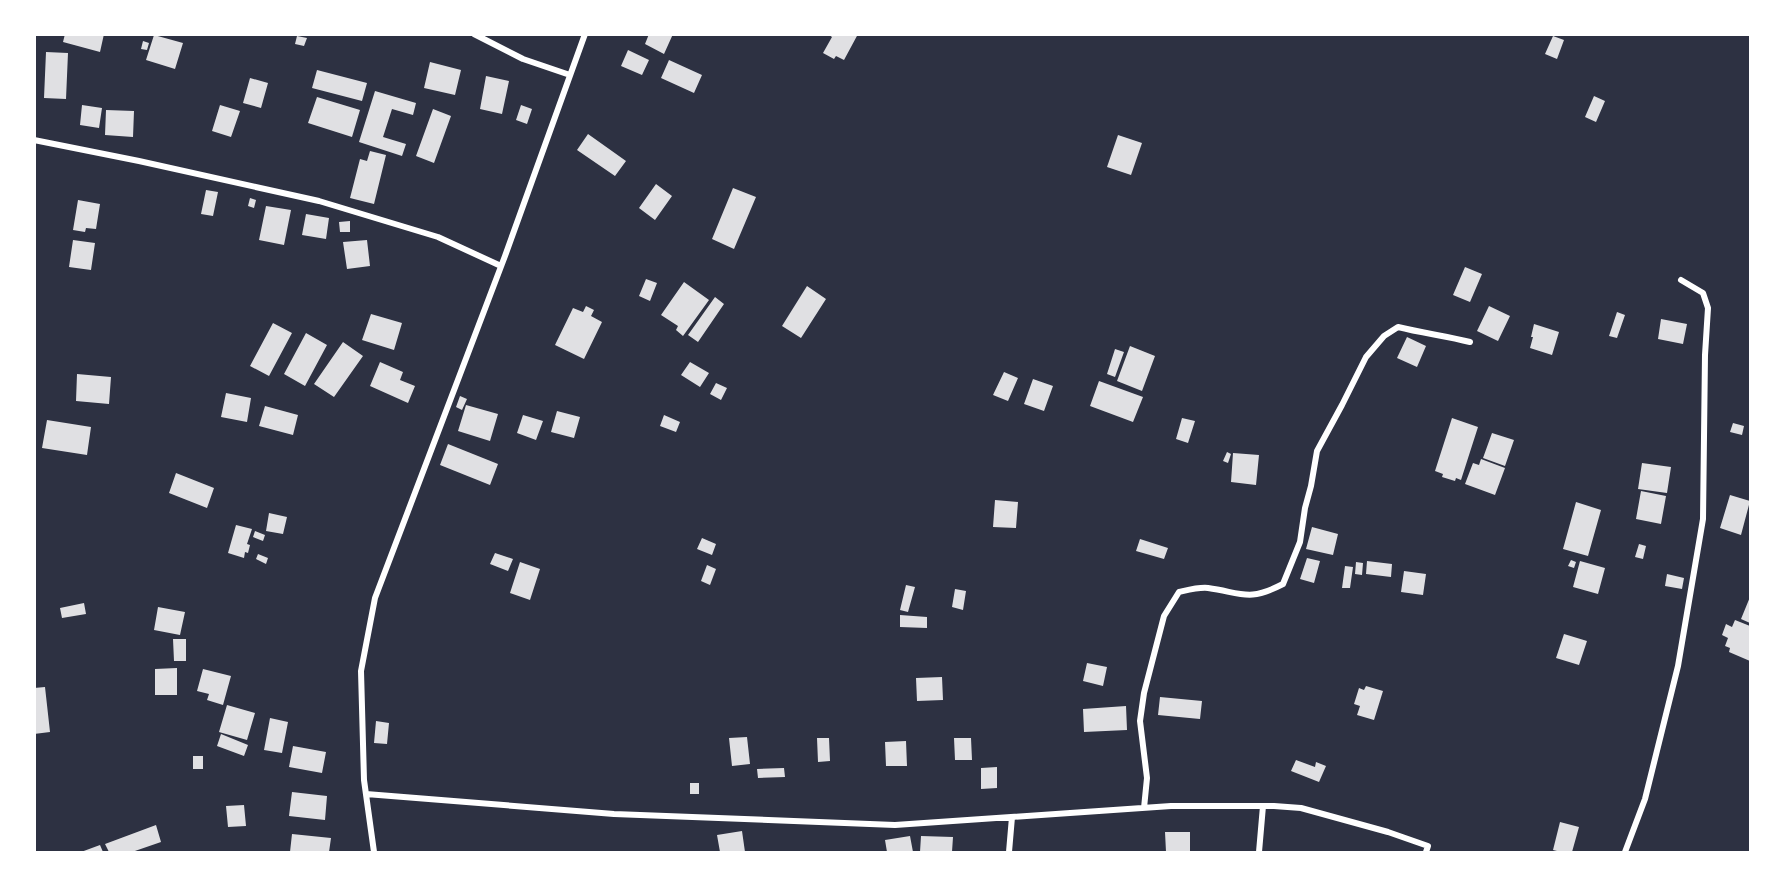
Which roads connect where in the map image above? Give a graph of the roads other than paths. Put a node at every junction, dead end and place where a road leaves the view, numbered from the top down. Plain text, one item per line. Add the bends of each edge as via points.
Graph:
1 (474, 34) edge
2 (585, 34) edge
3 (570, 75) junction
4 (34, 141) edge
5 (501, 266) junction
6 (1681, 280) dead end
7 (1470, 342) dead end
8 (366, 794) junction
9 (1263, 806) junction
10 (1144, 808) junction
11 (1012, 817) junction
12 (374, 852) edge
13 (1009, 852) edge
14 (1259, 852) edge
15 (1426, 852) edge
16 (1625, 852) edge

1 - 3 street via 523,59
2 - 3 street
3 - 5 street
4 - 5 street via 139,160 319,201 438,237
5 - 8 street via 375,598 361,671
6 - 16 street via 1703,293 1708,308 1703,519 1678,666 1645,799
7 - 10 street via 1398,327 1384,336 1366,357 1317,451 1300,542 1283,584 1244,596 1205,588 1179,592 1164,616 1144,693 1140,721 1147,778
8 - 11 street via 614,814 895,825
8 - 12 street
9 - 10 street
9 - 14 street
9 - 15 street via 1301,808 1351,821 1428,846
10 - 11 street
11 - 13 street

